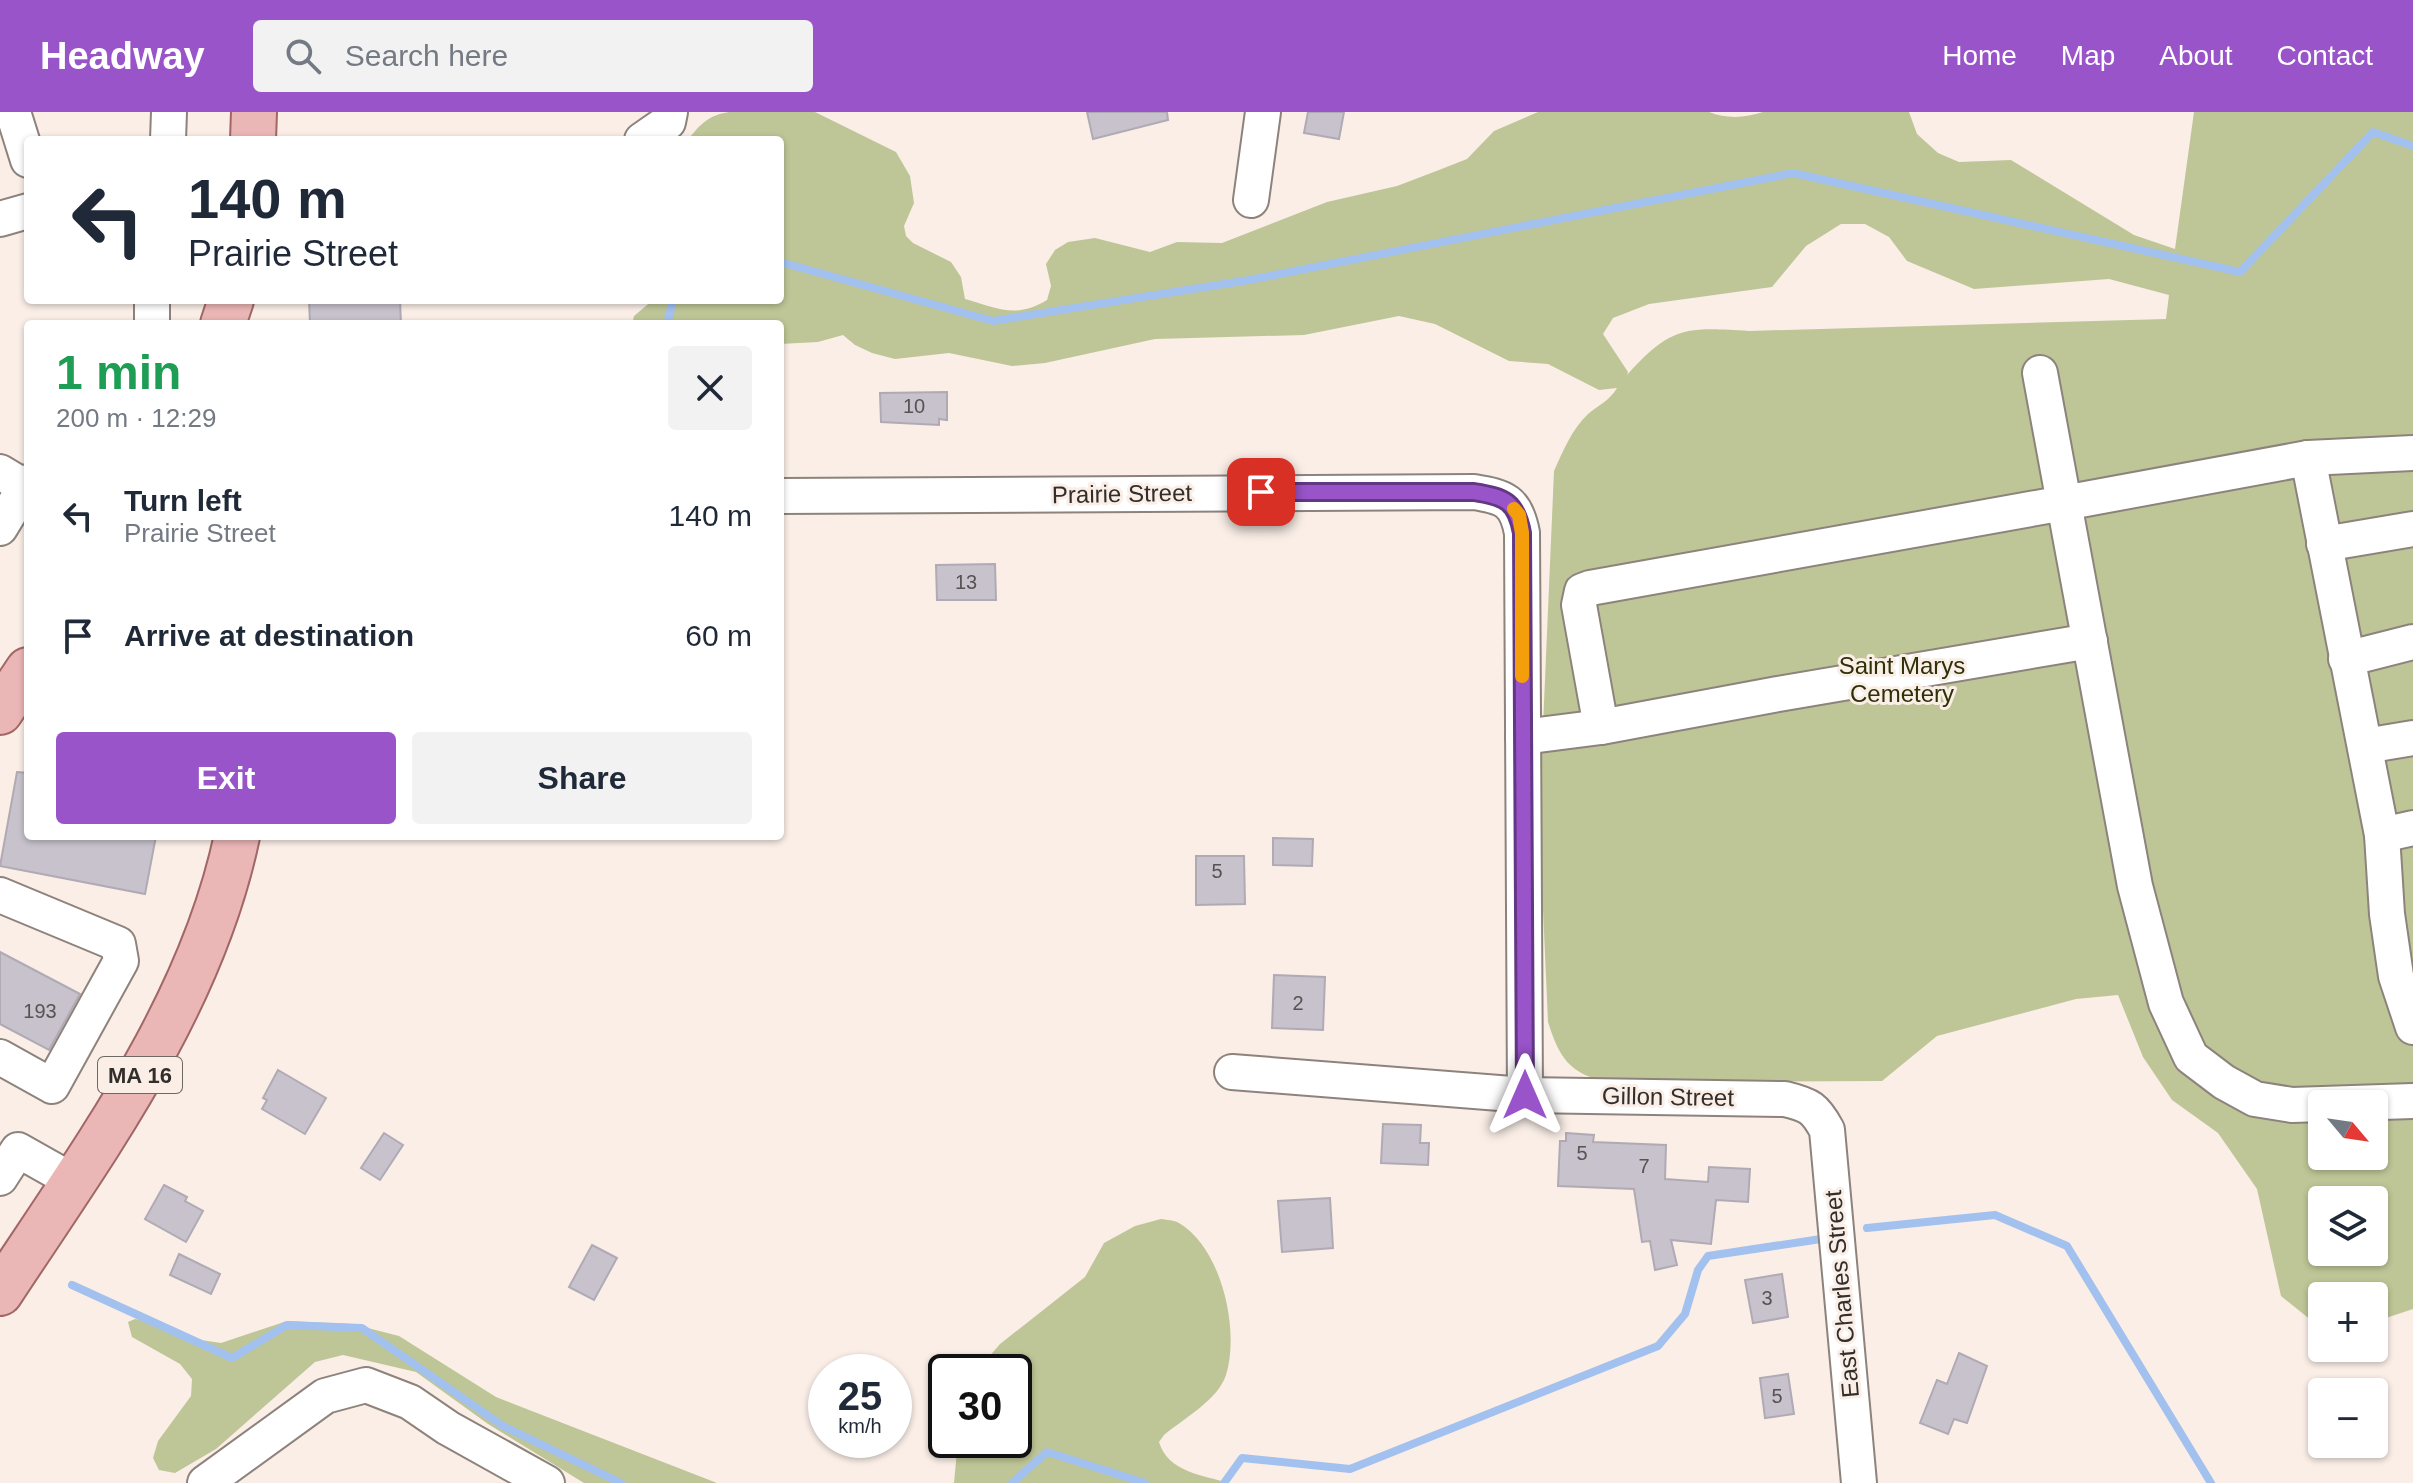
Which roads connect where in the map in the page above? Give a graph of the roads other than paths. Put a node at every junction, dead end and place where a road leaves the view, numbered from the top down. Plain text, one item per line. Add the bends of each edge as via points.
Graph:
1 (13, 112) edge
2 (169, 112) edge
3 (254, 112) edge
4 (670, 112) edge
5 (1263, 112) edge
6 (168, 136) edge
7 (253, 136) edge
8 (648, 136) edge
9 (24, 147) edge
10 (1251, 200) dead end
11 (24, 212) edge
12 (0, 219) edge
13 (2040, 373) dead end
14 (2413, 453) edge
15 (2308, 458) junction
16 (18, 481) edge
17 (784, 496) edge
18 (2064, 503) junction
19 (0, 528) edge
20 (2413, 529) edge
21 (2324, 544) junction
22 (2090, 641) junction
23 (2413, 642) edge
24 (2346, 659) junction
25 (24, 676) edge
26 (24, 690) edge
27 (0, 714) edge
28 (1601, 727) junction
29 (1523, 737) junction
30 (2413, 738) edge
31 (2365, 746) junction
32 (2397, 831) edge
33 (236, 840) edge
34 (0, 895) edge
35 (2413, 1027) edge
36 (0, 1057) edge
37 (1232, 1072) dead end
38 (1525, 1095) junction
39 (2413, 1101) edge
40 (1814, 1109) joint
41 (0, 1178) edge
42 (73, 1181) junction
43 (0, 1293) edge
44 (205, 1483) edge
45 (547, 1483) edge
46 (1859, 1483) edge

1 - 9 street
2 - 6 street
3 - 7 main road
4 - 8 street via 668,122
5 - 10 street
11 - 12 street
13 - 18 street
14 - 15 street
15 - 18 street
15 - 21 street
16 - 19 street
17 - 29 street, Prairie Street via 1497,495 1519,515 1522,533
18 - 22 street
18 - 28 street via 1582,591 1579,605
20 - 21 street
21 - 24 street
22 - 28 street
22 - 39 street via 2135,886 2166,1003 2191,1057 2255,1099 2292,1105
23 - 24 street
24 - 31 street
25 - 27 main road
26 - 27 main road
28 - 29 street
29 - 38 street
30 - 31 street
31 - 32 street
32 - 35 street via 2387,914 2396,976
33 - 42 main road, MA 16 via 219,906 181,998 129,1096
34 - 36 street via 118,944 121,961 52,1086
37 - 38 street, Gillon Street
38 - 40 street, Gillon Street via 1785,1099
40 - 46 street, East Charles Street via 1827,1130
41 - 42 street via 18,1150
42 - 43 main road, MA 16
44 - 45 street via 325,1396 366,1385 410,1402

